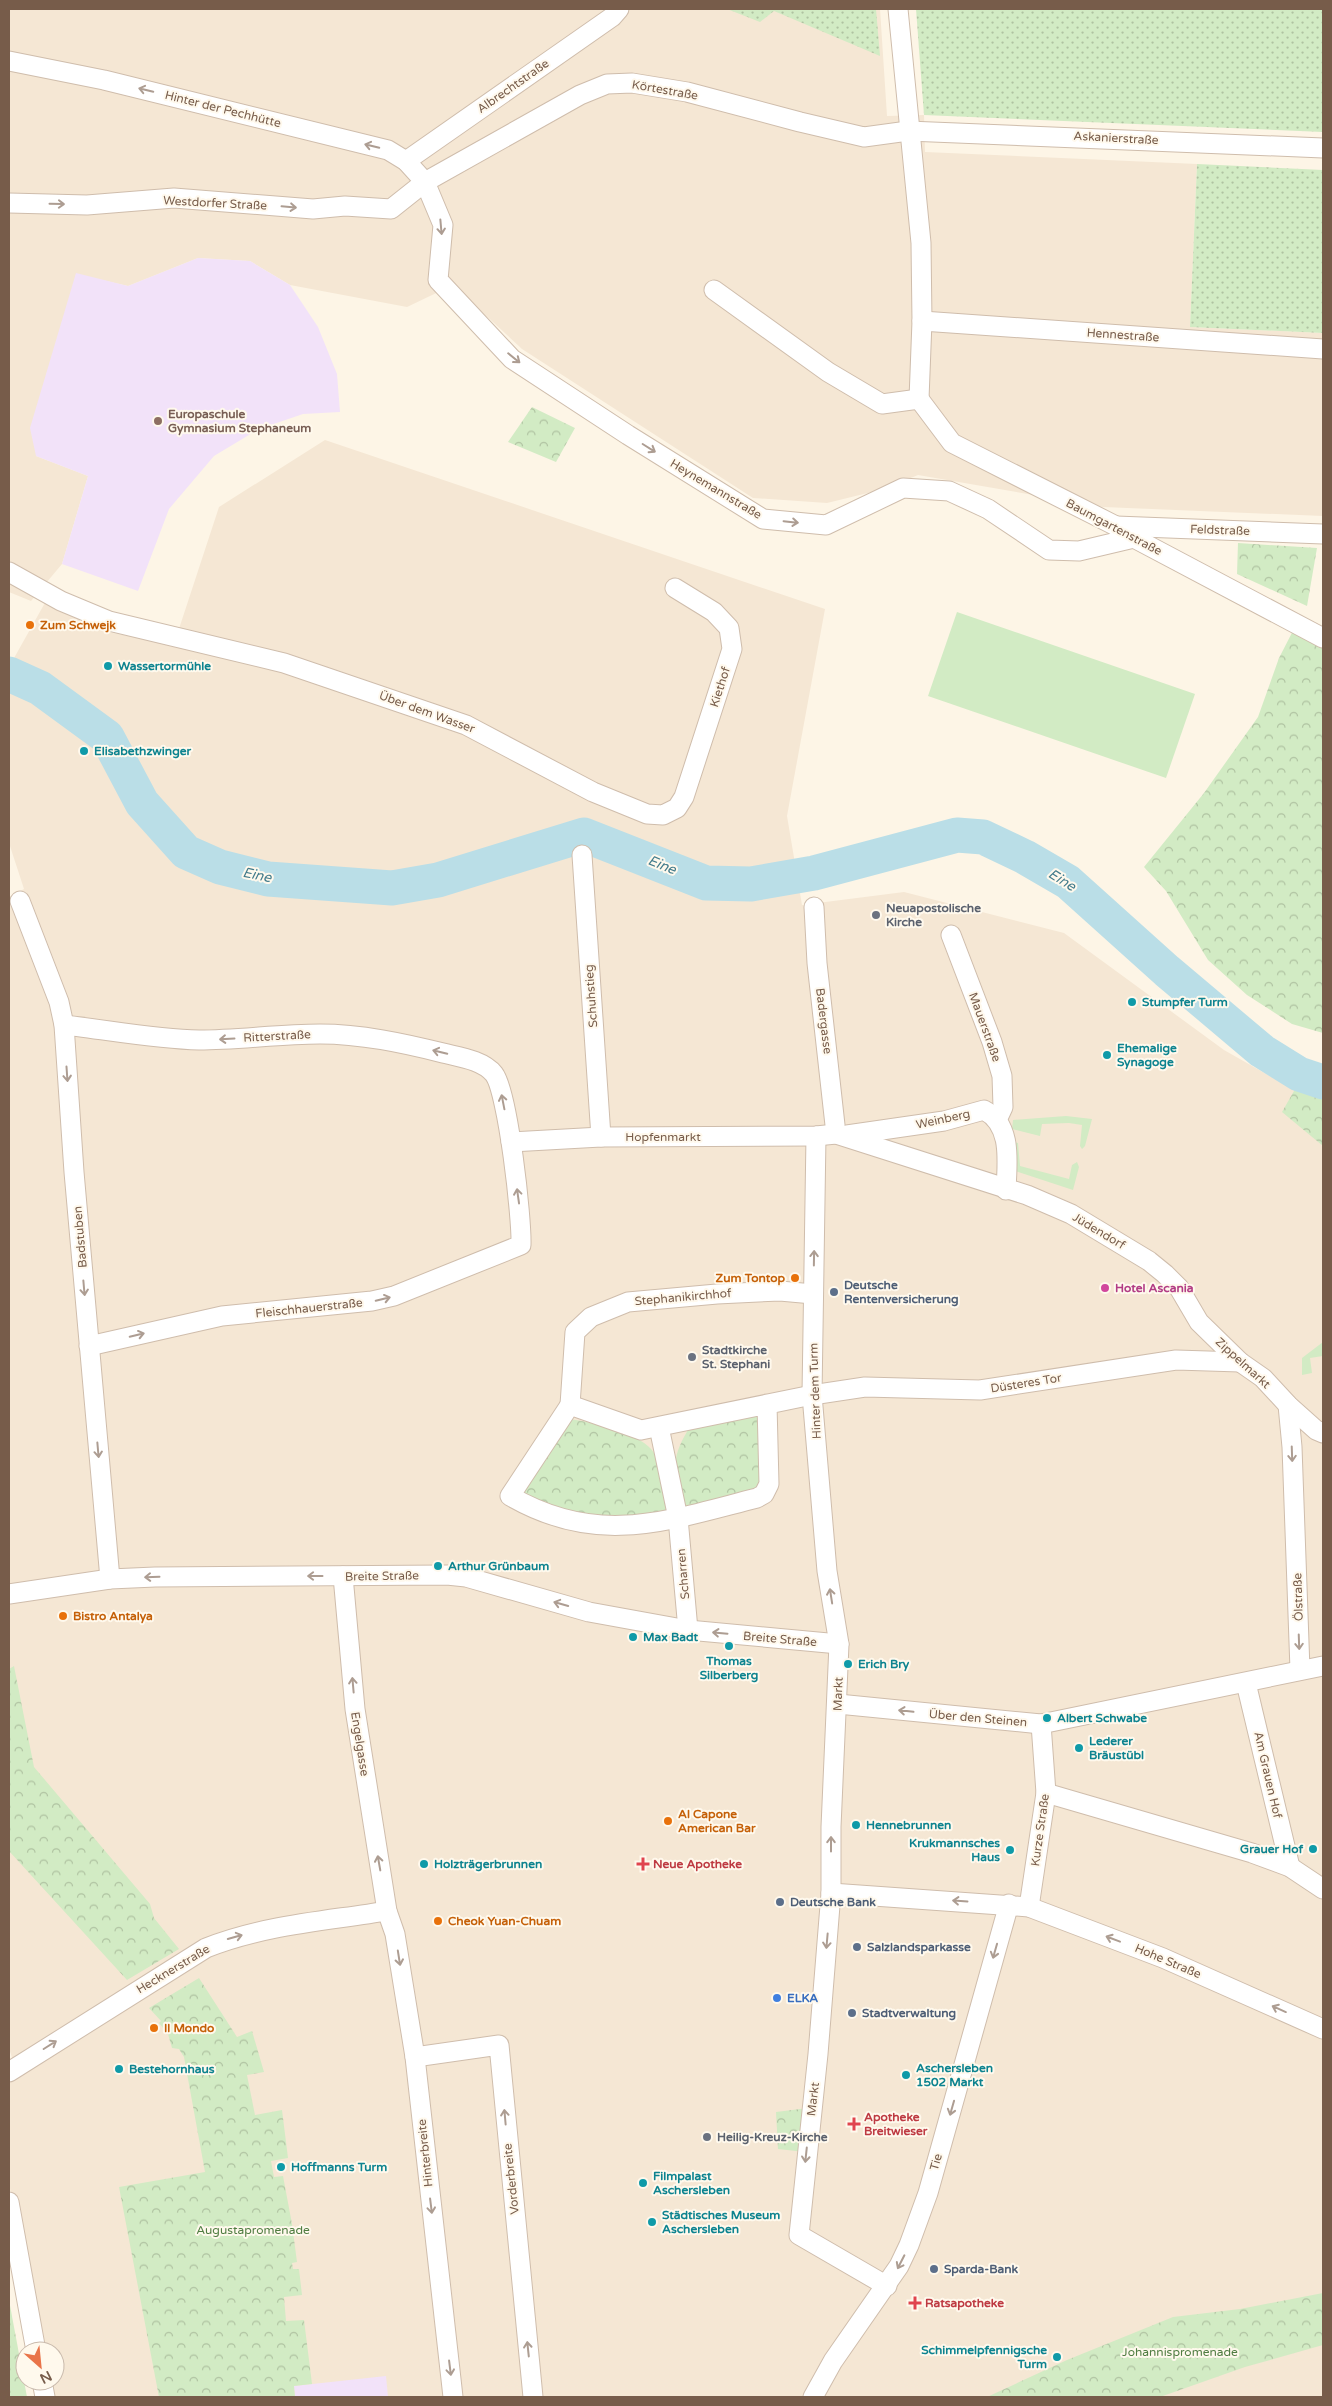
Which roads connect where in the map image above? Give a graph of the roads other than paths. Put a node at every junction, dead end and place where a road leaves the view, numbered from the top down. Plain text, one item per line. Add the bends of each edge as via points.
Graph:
1 (619, 9) edge
2 (898, 9) edge
3 (9, 61) edge
4 (908, 131) junction
5 (1323, 148) edge
6 (406, 161) junction
7 (425, 182) junction
8 (9, 203) edge
9 (391, 209) joint
10 (714, 290) dead end
11 (922, 321) junction
12 (1323, 349) edge
13 (918, 399) junction
14 (1116, 526) junction
15 (1323, 534) edge
16 (1134, 538) junction
17 (9, 572) edge
18 (675, 588) dead end
19 (1322, 634) edge
20 (677, 808) joint
21 (582, 855) dead end
22 (20, 901) dead end
23 (814, 907) dead end
24 (951, 935) dead end
25 (64, 1025) junction
26 (997, 1120) junction
27 (840, 1135) junction
28 (816, 1136) junction
29 (601, 1137) junction
30 (510, 1142) junction
31 (1006, 1190) junction
32 (1027, 1195) joint
33 (1165, 1274) joint
34 (813, 1294) junction
35 (89, 1346) junction
36 (1240, 1362) junction
37 (812, 1394) junction
38 (767, 1404) junction
39 (1288, 1405) junction
40 (570, 1406) junction
41 (659, 1427) junction
42 (1323, 1433) edge
43 (678, 1518) junction
44 (343, 1576) junction
45 (110, 1579) junction
46 (9, 1594) edge
47 (688, 1630) junction
48 (839, 1644) junction
49 (1323, 1666) edge
50 (1300, 1670) junction
51 (1246, 1683) junction
52 (838, 1704) junction
53 (1041, 1724) junction
54 (1046, 1793) junction
55 (1290, 1867) junction
56 (1323, 1889) edge
57 (831, 1893) junction
58 (1009, 1904) junction
59 (1029, 1906) junction
60 (387, 1912) junction
61 (1323, 2029) edge
62 (415, 2057) junction
63 (10, 2065) edge
64 (9, 2202) edge
65 (887, 2286) junction
66 (34, 2341) edge
67 (453, 2397) edge
68 (532, 2397) edge
69 (813, 2397) edge

1 - 6 street, Albrechtstraße
2 - 4 street
6 -> 3 street, Hinter der Pechhütte via 388,150 104,80
4 - 5 street, Askanierstraße
4 - 7 street, Körtestraße via 864,137 687,92 632,83 607,84
4 - 11 street via 921,243
6 - 7 street, Hinter der Pechhütte
7 - 9 street, Körtestraße
7 -> 16 street, Heynemannstraße via 443,225 438,280 512,358 628,435 763,518 826,525 903,488 949,491 988,509 1049,550 1079,551
8 -> 9 street, Westdorfer Straße via 86,205 174,198 313,209 345,206
10 - 13 street via 828,372 882,404
11 - 12 street, Hennestraße
11 - 13 street
13 - 14 street, Baumgartenstraße via 952,443
14 - 15 street, Feldstraße
14 - 16 street, Baumgartenstraße
16 - 19 street, Baumgartenstraße
17 - 20 street, Über dem Wasser via 61,601 109,621 284,663 466,725 593,792 647,814 663,814
18 - 20 street, Kiethof via 714,612 729,628 732,649 684,797
21 - 29 street, Schuhstieg
22 - 25 street, Badstuben via 59,1002
23 - 27 street, Badergasse
24 - 26 street, Mauerstraße via 1002,1076 1003,1107
30 -> 25 street, Ritterstraße via 500,1085 494,1074 472,1061 432,1050 352,1036 320,1034 198,1040
25 -> 35 street, Badstuben
26 - 27 street, Weinberg via 984,1110 944,1121
26 - 31 street via 1004,1133 1007,1150
27 - 28 street, Weinberg
27 - 31 street, Weinberg
28 - 29 street, Hopfenmarkt
34 -> 28 street, Hinter dem Turm
29 - 30 street, Hopfenmarkt
35 -> 30 street, Fleischhauerstraße via 214,1318 394,1296 521,1245 522,1225
31 - 32 street, Weinberg
32 - 33 street, Jüdendorf via 1071,1214
33 - 36 street, Zippelmarkt via 1178,1288 1198,1322
34 - 37 street, Hinter dem Turm
34 - 40 street, Stephanikirchhof via 780,1291 655,1298 628,1302 591,1317 575,1332
35 -> 45 street, Badstuben
36 - 37 street, Düsteres Tor via 1176,1360 980,1390 865,1387
36 - 39 street, Zippelmarkt via 1263,1378
37 - 38 street
48 -> 37 street, Hinter dem Turm via 827,1572
38 - 41 street
38 - 43 street, Stephanikirchhof via 769,1484 764,1494
39 - 42 street, Zippelmarkt
39 -> 50 street, Ölstraße
40 - 41 street via 641,1430
40 - 43 street, Stephanikirchhof via 510,1496 539,1512 571,1522 620,1526
41 - 43 street
43 - 47 street, Scharren
44 -> 45 street, Breite Straße
47 -> 44 street, Breite Straße via 589,1612 466,1577
60 -> 44 street, Engelgasse via 355,1709
45 - 46 street, Breite Straße
48 -> 47 street, Breite Straße
48 - 52 street, Markt
49 - 50 street, Über den Steinen
50 - 51 street, Über den Steinen
51 - 53 street, Über den Steinen
51 - 55 street, Am Grauen Hof
53 -> 52 street, Über den Steinen
57 -> 52 street, Markt
53 - 54 street, Kurze Straße
54 - 55 street
54 - 59 street, Kurze Straße
55 - 56 street
58 -> 57 street
57 -> 65 street, Markt via 799,2234
58 - 59 street, Hohe Straße
58 -> 65 street, Tie via 919,2220
61 -> 59 street, Hohe Straße via 1163,1958
60 -> 62 street, Hinterbreite via 395,1934
63 -> 60 street, Hecknerstraße via 232,1937
62 -> 67 street, Hinterbreite
68 -> 62 street, Vorderbreite via 499,2045
64 - 66 street
65 - 69 street, Tie via 833,2361

